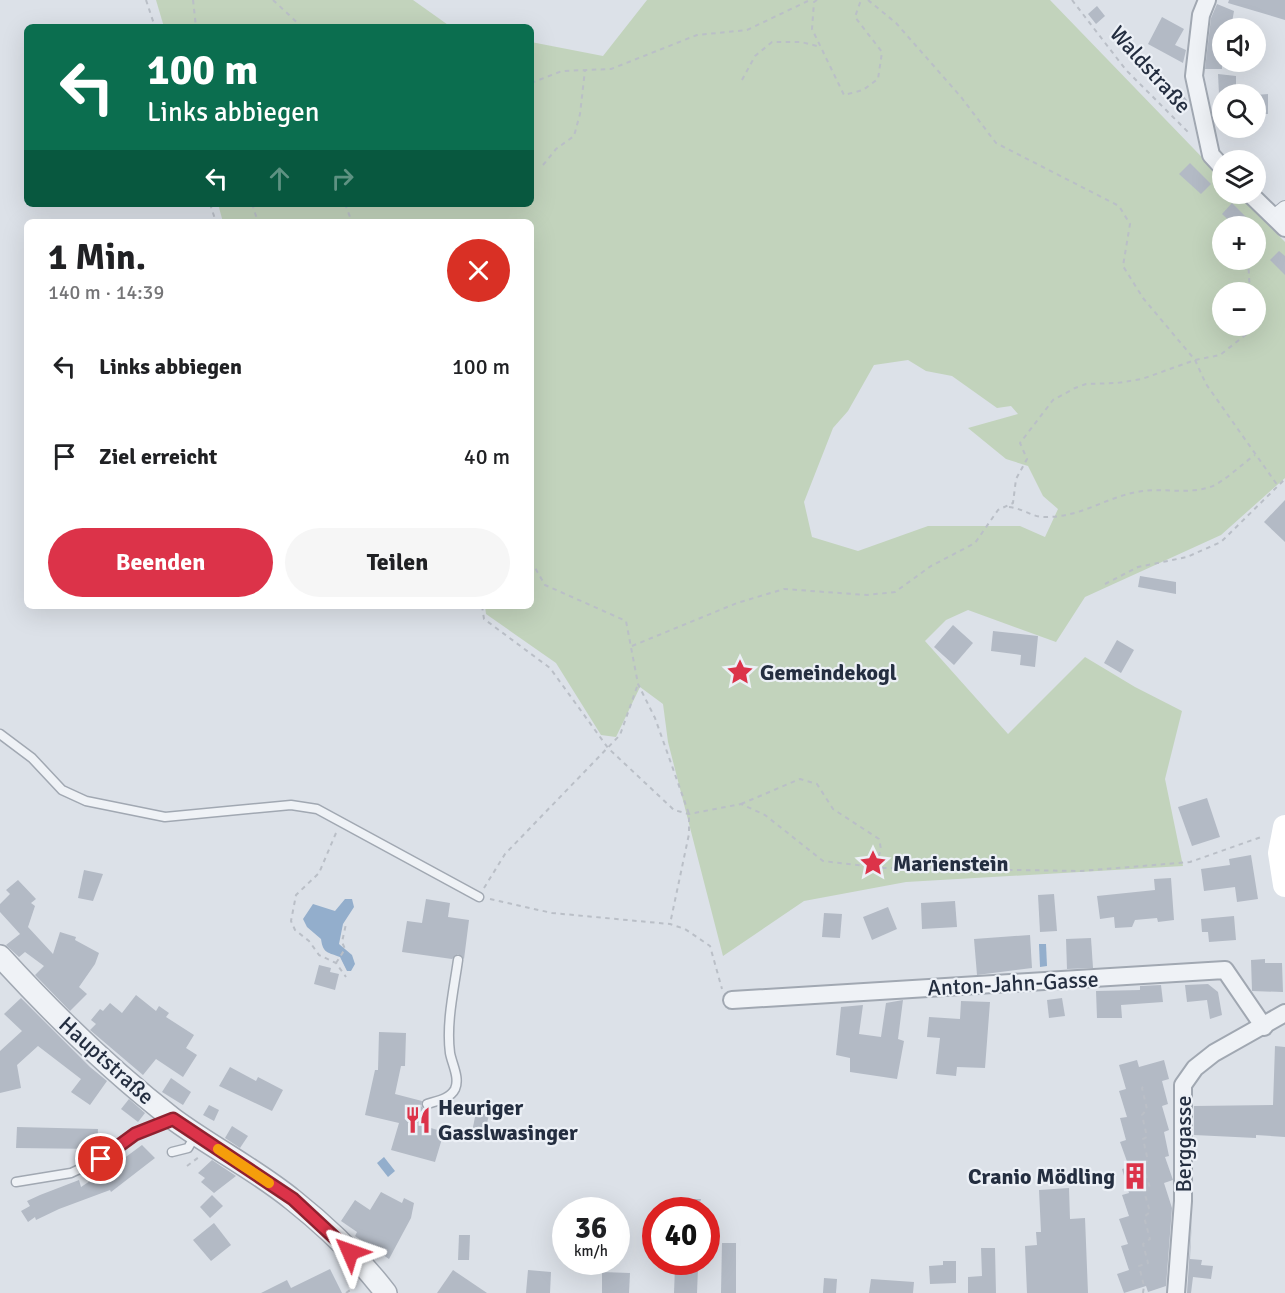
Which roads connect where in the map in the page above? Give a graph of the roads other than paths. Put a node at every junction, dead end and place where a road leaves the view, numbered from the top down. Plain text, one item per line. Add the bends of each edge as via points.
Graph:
1 (1207, 0) edge
2 (1214, 150) edge
3 (1263, 204) edge
4 (1281, 218) edge
5 (0, 734) edge
6 (1285, 828) edge
7 (1285, 885) edge
8 (479, 897) road end
9 (0, 957) edge
10 (458, 960) dead end
11 (732, 1000) road end
12 (1285, 1013) edge
13 (1264, 1027) junction
14 (427, 1104) dead end
15 (173, 1119) junction
16 (196, 1134) junction
17 (172, 1152) dead end
18 (16, 1182) dead end
19 (386, 1293) edge
20 (1176, 1293) edge

1 - 2 street via 1201,15 1194,76
3 - 4 street
5 - 8 lane via 32,758 62,790 86,801 165,817 291,805 317,809
6 - 7 main road via 1280,852
9 - 15 street, Hauptstraße via 107,1064
10 - 14 lane via 450,1052 457,1083 454,1092 444,1099
11 - 13 street, Anton-Jahn-Gasse via 1225,970
12 - 13 street, Berggasse
13 - 20 street, Berggasse via 1214,1053 1195,1068 1183,1085 1183,1201
15 - 16 street, Hauptstraße
15 - 18 lane via 135,1134 101,1159 71,1173
16 - 17 lane via 188,1148
16 - 19 street, Hauptstraße via 293,1199 350,1252

